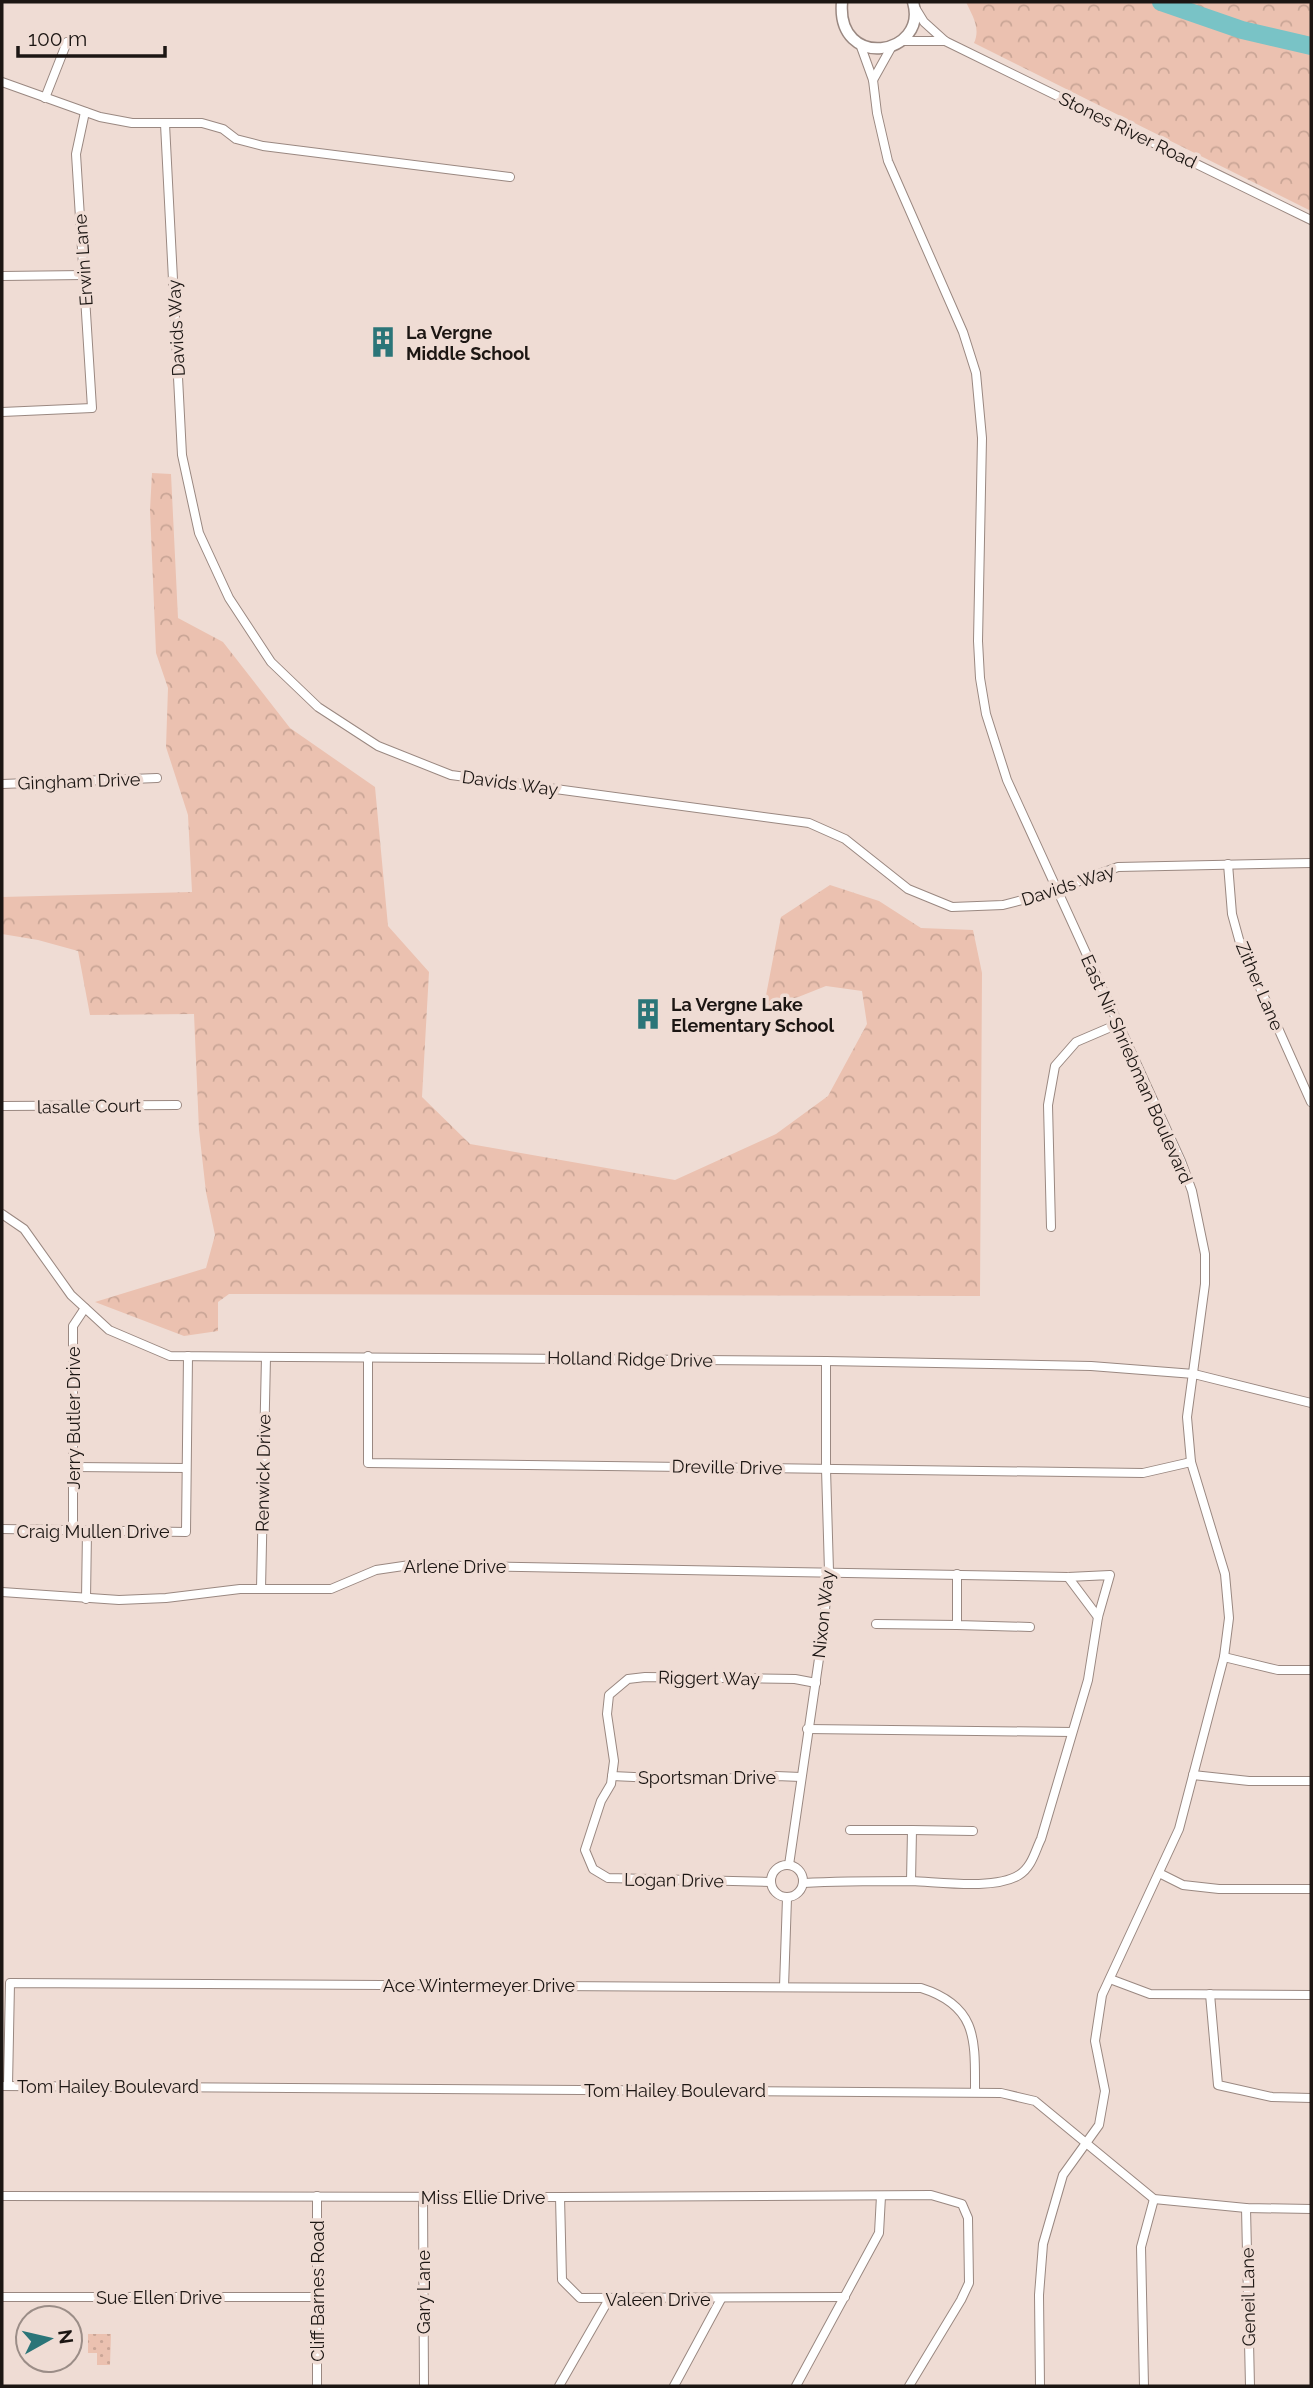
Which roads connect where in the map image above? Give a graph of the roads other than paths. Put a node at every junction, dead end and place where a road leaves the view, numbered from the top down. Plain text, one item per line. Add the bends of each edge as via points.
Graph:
1 (839, 5) edge
2 (915, 5) edge
3 (945, 41) junction
4 (67, 43) dead end
5 (897, 43) junction
6 (860, 44) junction
7 (873, 80) junction
8 (2, 82) edge
9 (45, 98) junction
10 (85, 112) junction
11 (165, 124) junction
12 (510, 177) dead end
13 (1311, 220) edge
14 (84, 275) junction
15 (2, 276) edge
16 (2, 412) edge
17 (157, 778) dead end
18 (2, 783) edge
19 (1311, 863) edge
20 (1228, 864) junction
21 (1056, 889) junction
22 (1118, 1024) junction
23 (1311, 1102) edge
24 (177, 1105) dead end
25 (2, 1106) edge
26 (2, 1214) edge
27 (1051, 1227) dead end
28 (85, 1308) junction
29 (188, 1356) junction
30 (368, 1356) junction
31 (265, 1357) junction
32 (826, 1361) junction
33 (1194, 1374) junction
34 (1311, 1403) edge
35 (1191, 1462) junction
36 (74, 1467) junction
37 (186, 1468) junction
38 (825, 1469) junction
39 (2, 1529) edge
40 (73, 1531) junction
41 (87, 1531) junction
42 (829, 1571) junction
43 (957, 1574) junction
44 (1068, 1577) junction
45 (261, 1589) junction
46 (2, 1591) edge
47 (86, 1599) junction
48 (1098, 1617) junction
49 (876, 1624) dead end
50 (957, 1625) junction
51 (1030, 1627) dead end
52 (1224, 1657) junction
53 (1311, 1670) edge
54 (816, 1683) junction
55 (609, 1695) joint
56 (807, 1729) junction
57 (1072, 1732) junction
58 (1193, 1775) junction
59 (612, 1776) junction
60 (801, 1777) junction
61 (1311, 1781) edge
62 (850, 1830) dead end
63 (912, 1830) junction
64 (973, 1831) dead end
65 (789, 1865) junction
66 (1159, 1873) junction
67 (911, 1881) junction
68 (771, 1882) junction
69 (804, 1883) junction
70 (1311, 1889) edge
71 (788, 1898) junction
72 (1110, 1979) junction
73 (784, 1987) junction
74 (1210, 1994) junction
75 (1311, 1995) edge
76 (5, 2086) edge
77 (975, 2092) junction
78 (1311, 2098) edge
79 (1085, 2143) junction
80 (2, 2196) edge
81 (317, 2196) junction
82 (881, 2196) junction
83 (423, 2197) junction
84 (559, 2197) junction
85 (1154, 2199) junction
86 (1246, 2208) junction
87 (1311, 2209) edge
88 (2, 2297) edge
89 (317, 2297) junction
90 (845, 2297) junction
91 (609, 2299) junction
92 (721, 2299) junction
93 (317, 2386) edge
94 (424, 2386) edge
95 (559, 2386) edge
96 (674, 2386) edge
97 (796, 2386) edge
98 (909, 2386) edge
99 (1040, 2386) edge
100 (1144, 2386) edge
101 (1250, 2386) edge

1 - 6 main road via 845,30
2 - 3 street, Stones River Road via 924,22
2 - 5 main road, Stones River Road via 914,25
3 - 5 street, Stones River Road
3 - 13 street, Stones River Road
4 - 9 street
5 - 6 main road, Stones River Road via 873,49
5 - 7 street
6 - 7 street, East Nir Shriebman Boulevard
7 - 21 street, East Nir Shriebman Boulevard via 888,161 963,332 976,373 982,427 978,640 984,702 999,759
8 - 9 street
9 - 10 street
10 - 11 street via 132,123
10 - 14 street, Erwin Lane via 76,155
11 - 12 street via 202,123 263,146
11 - 21 street, Davids Way via 183,456 199,533 229,598 271,662 318,707 377,747 451,775 809,823 845,839 908,889 952,907 1003,905
14 - 15 street
14 - 16 street, Erwin Lane via 92,408
17 - 18 street, Gingham Drive
19 - 20 street, Davids Way
20 - 21 street, Davids Way via 1118,867
20 - 23 street, Zither Lane via 1232,914 1240,943
21 - 22 street, East Nir Shriebman Boulevard
22 - 27 street via 1076,1042 1055,1066 1048,1105
22 - 33 street, East Nir Shriebman Boulevard via 1181,1161 1200,1224 1205,1284
24 - 25 street, lasalle Court
26 - 28 street, Holland Ridge Drive via 24,1229
28 - 29 street, Holland Ridge Drive via 109,1330 170,1356
28 - 36 street, Jerry Butler Drive via 73,1326
29 - 31 street, Holland Ridge Drive
29 - 37 street
30 - 31 street, Holland Ridge Drive
30 - 32 street, Holland Ridge Drive
30 - 38 street, Dreville Drive via 368,1463
31 - 45 street, Renwick Drive
32 - 33 street, Holland Ridge Drive via 1091,1366
32 - 38 street, Nixon Way
33 - 34 street, Holland Ridge Drive
33 - 35 street, East Nir Shriebman Boulevard via 1187,1417
35 - 38 street, Dreville Drive via 1143,1473
35 - 52 street, East Nir Shriebman Boulevard via 1225,1574 1229,1618
36 - 37 street
36 - 40 street, Jerry Butler Drive
37 - 41 street, Craig Mullen Drive via 186,1532
38 - 42 street, Nixon Way
39 - 40 street, Craig Mullen Drive
40 - 41 street, Craig Mullen Drive
41 - 47 street
42 - 43 street, Arlene Drive
42 - 45 street, Arlene Drive via 410,1564 376,1570 331,1588
42 - 54 street, Nixon Way
43 - 44 street, Arlene Drive
43 - 50 street
44 - 48 street
44 - 48 street, Arlene Drive via 1110,1575
45 - 47 street, Arlene Drive via 166,1598
46 - 47 street, Arlene Drive
48 - 57 street via 1088,1680
49 - 50 street
50 - 51 street
52 - 53 street via 1278,1670
52 - 58 street, East Nir Shriebman Boulevard
54 - 55 street, Riggert Way via 645,1677 628,1679
54 - 56 street, Nixon Way
55 - 59 street, Logan Drive
56 - 57 street
56 - 60 street, Nixon Way
57 - 67 street via 1041,1839 1021,1874 972,1884
58 - 61 street
58 - 66 street, East Nir Shriebman Boulevard via 1179,1829
59 - 60 street, Sportsman Drive via 699,1780
59 - 68 street, Logan Drive via 585,1850 593,1869 619,1879
60 - 65 street, Nixon Way
62 - 63 street
63 - 64 street
63 - 67 street
65 - 68 street via 776,1869
65 - 69 street via 801,1872
66 - 70 street via 1183,1885 1219,1889
66 - 72 street, East Nir Shriebman Boulevard
67 - 69 street
68 - 71 street via 775,1893
69 - 71 street
71 - 73 street
72 - 74 street via 1150,1994
72 - 79 street, East Nir Shriebman Boulevard via 1102,1995 1096,2040 1105,2091 1099,2124
73 - 76 street, Ace Wintermeyer Drive via 10,1983
73 - 77 street, Ace Wintermeyer Drive via 920,1988 942,1995 960,2010 970,2027
74 - 75 street
74 - 78 street via 1218,2085 1272,2097
76 - 77 street, Tom Hailey Boulevard
77 - 79 street, Tom Hailey Boulevard via 1035,2101
79 - 85 street, Tom Hailey Boulevard
79 - 99 street, East Nir Shriebman Boulevard via 1063,2175 1043,2244
80 - 81 street, Miss Ellie Drive
81 - 83 street, Miss Ellie Drive
81 - 89 street, Cliff Barnes Road
82 - 84 street, Miss Ellie Drive
82 - 90 street via 879,2233
82 - 98 street, Miss Ellie Drive via 931,2195 962,2204 968,2218 969,2283
83 - 84 street, Miss Ellie Drive
83 - 94 street, Gary Lane
84 - 91 street, Valeen Drive via 562,2280 580,2298
85 - 86 street
85 - 100 street via 1142,2247
86 - 87 street
86 - 101 street, Geneil Lane
88 - 89 street, Sue Ellen Drive
89 - 93 street, Cliff Barnes Road
90 - 92 street, Valeen Drive
90 - 97 street
91 - 92 street, Valeen Drive
91 - 95 street
92 - 96 street

